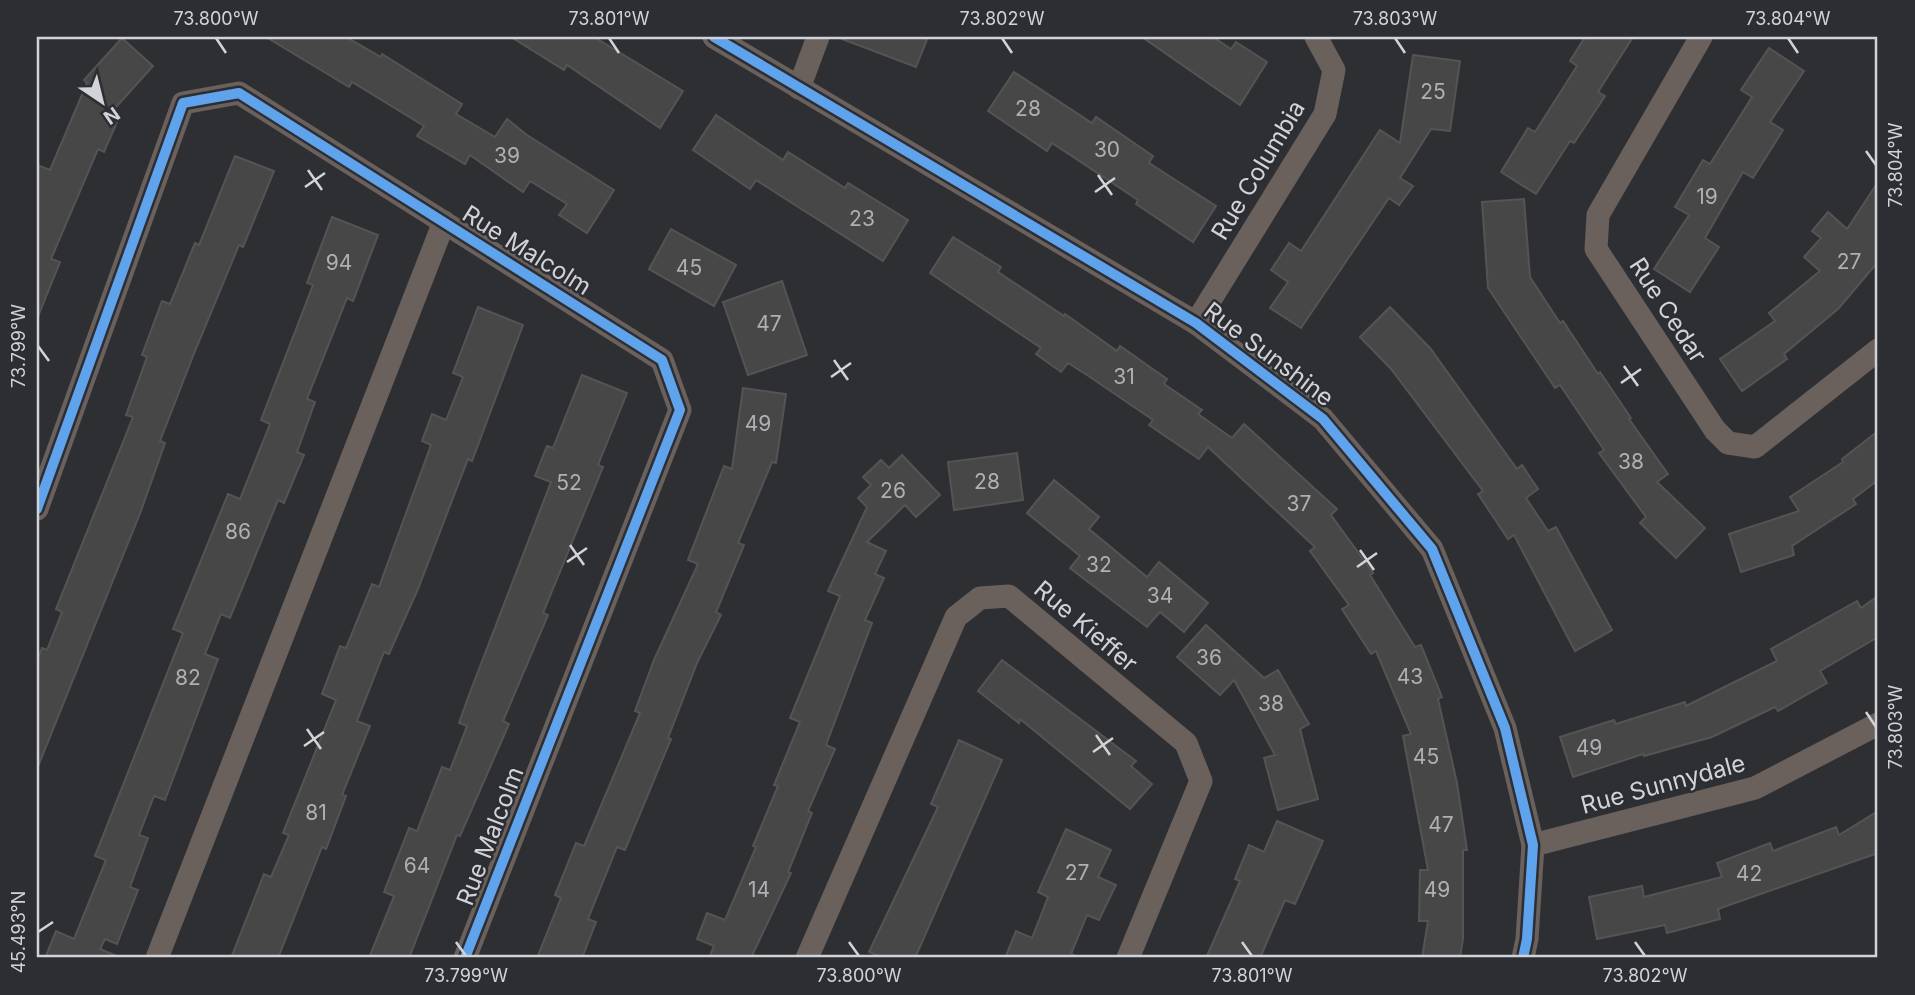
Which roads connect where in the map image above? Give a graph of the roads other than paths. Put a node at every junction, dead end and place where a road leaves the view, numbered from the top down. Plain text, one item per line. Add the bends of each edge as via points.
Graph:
1 (714, 37) edge
2 (818, 37) edge
3 (1316, 37) edge
4 (1701, 37) edge
5 (799, 88) junction
6 (444, 222) junction
7 (1196, 323) junction
8 (1878, 350) edge
9 (37, 509) edge
10 (1878, 724) edge
11 (1533, 845) junction
12 (157, 958) edge
13 (465, 958) edge
14 (807, 958) edge
15 (1128, 958) edge
16 (1523, 958) edge

1 - 5 street, Rue Sunshine
2 - 5 street
3 - 7 street, Rue Columbia via 1334,70 1325,114
4 - 8 street, Rue Cedar via 1598,215 1596,248 1728,443 1755,447
5 - 7 street, Rue Sunshine
6 - 9 street, Rue Malcolm via 239,93 183,103
6 - 12 street, Rue Malcolm
6 - 13 street, Rue Malcolm via 662,360 680,410
7 - 11 street, Rue Sunshine via 1323,419 1432,549 1505,728
10 - 11 street, Rue Sunnydale via 1755,788
11 - 16 street, Rue Sunshine
14 - 15 street, Rue Kieffer via 956,617 980,598 1009,596 1186,743 1201,781

